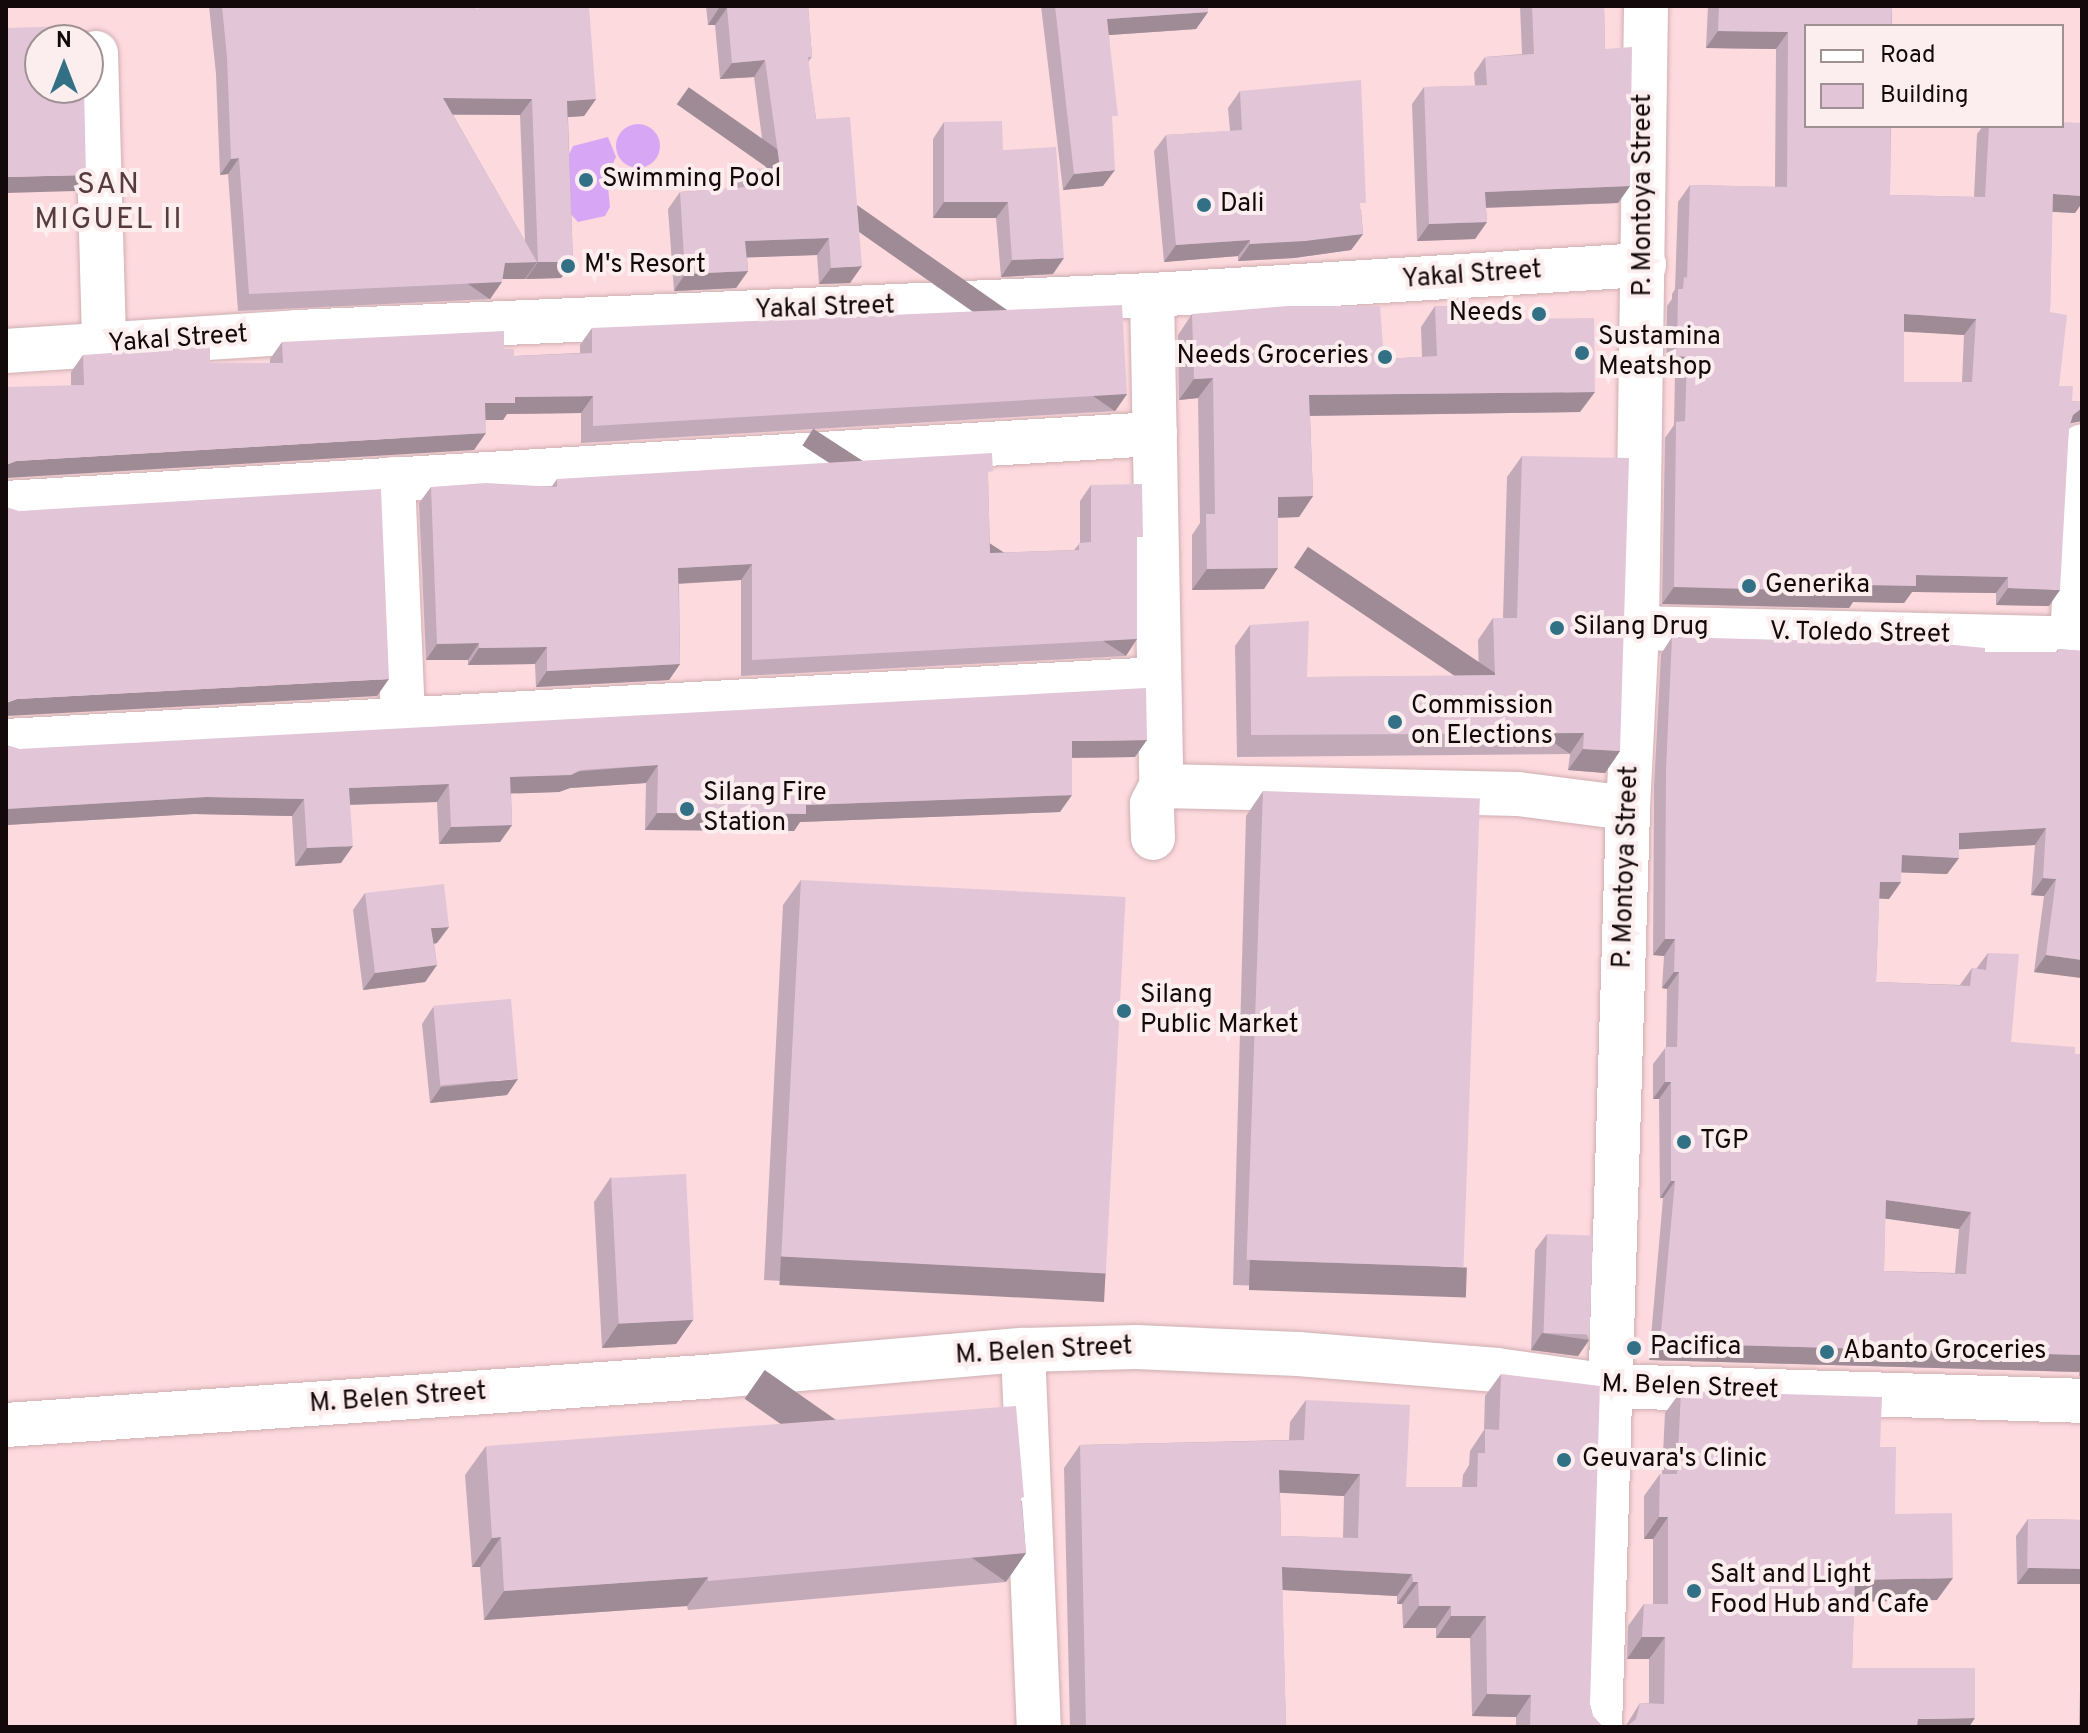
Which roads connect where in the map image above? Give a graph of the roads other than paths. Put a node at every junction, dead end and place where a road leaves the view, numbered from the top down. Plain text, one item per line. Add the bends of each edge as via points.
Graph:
1 (1646, 6) edge
2 (97, 104) edge
3 (1644, 265) junction
4 (1152, 295) junction
5 (104, 345) junction
6 (6, 351) edge
7 (1155, 434) junction
8 (2082, 446) edge
9 (393, 479) junction
10 (6, 503) edge
11 (1637, 628) junction
12 (2077, 639) edge
13 (1157, 679) junction
14 (403, 719) junction
15 (6, 741) edge
16 (1161, 786) junction
17 (1628, 808) junction
18 (1153, 838) dead end
19 (1023, 1350) junction
20 (1610, 1386) junction
21 (2082, 1401) edge
22 (6, 1425) edge
23 (1039, 1727) edge
24 (1600, 1727) edge

1 - 3 street, P. Montoya Street
2 - 5 street
3 - 4 street, Yakal Street
3 - 11 street, P. Montoya Street
4 - 5 street, Yakal Street via 313,331
4 - 7 street
5 - 6 street, Yakal Street
7 - 9 street
7 - 13 street
8 - 12 street
9 - 10 street
9 - 14 street
11 - 12 street, V. Toledo Street
11 - 17 street, P. Montoya Street
13 - 14 street
13 - 16 street
14 - 15 street
16 - 17 street via 1518,794
16 - 18 street via 1152,804
17 - 20 street, P. Montoya Street
19 - 20 street, M. Belen Street via 1136,1347 1298,1354 1497,1370
19 - 22 street, M. Belen Street
19 - 23 street
20 - 21 street, M. Belen Street
20 - 24 street, P. Montoya Street

